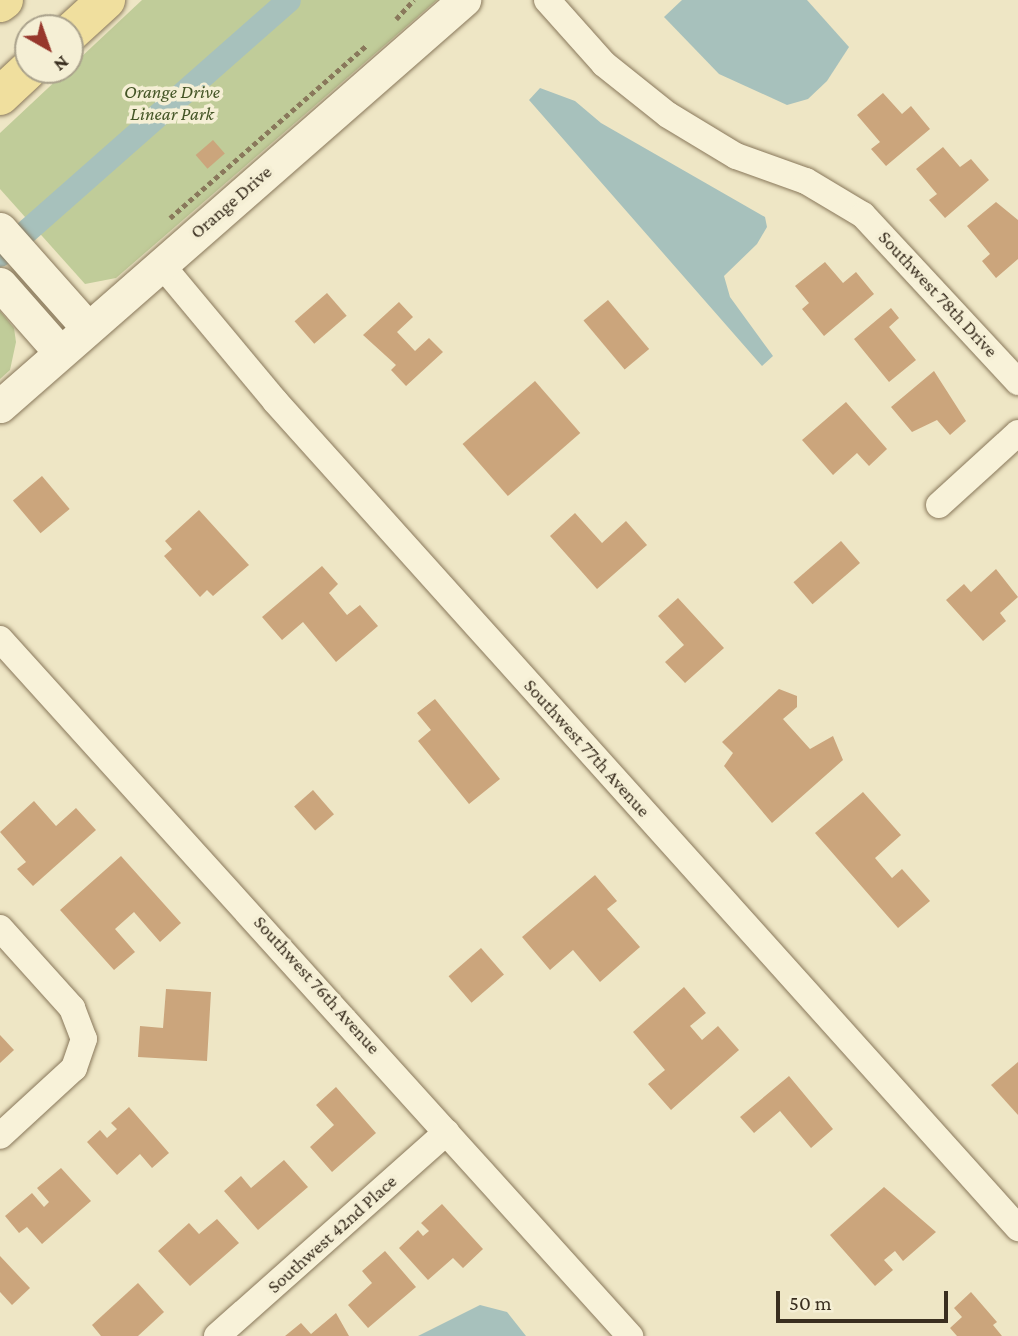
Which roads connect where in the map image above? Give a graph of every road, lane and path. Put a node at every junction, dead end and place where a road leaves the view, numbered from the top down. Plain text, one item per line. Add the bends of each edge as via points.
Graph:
1 (106, 0) edge
2 (414, 0) edge
3 (464, 0) edge
4 (547, 0) edge
5 (398, 18) dead end
6 (84, 20) edge
7 (14, 83) edge
8 (0, 96) edge
9 (0, 229) edge
10 (161, 264) junction
11 (0, 284) edge
12 (88, 328) junction
13 (60, 352) junction
14 (1018, 382) edge
15 (0, 405) edge
16 (1018, 433) edge
17 (939, 505) dead end
18 (0, 639) edge
19 (0, 928) edge
20 (447, 1132) junction
21 (0, 1136) edge
22 (1018, 1228) edge
23 (217, 1336) edge
24 (630, 1336) edge

1 - 6 main road
2 - 5 path
3 - 10 street, Orange Drive
4 - 14 street, Southwest 78th Drive via 604,64 668,115 736,156 806,181 863,215
7 - 8 main road
9 - 12 street
10 - 12 street, Orange Drive
10 - 22 street, Southwest 77th Avenue via 275,401
11 - 13 street
12 - 13 street, Orange Drive
13 - 15 street, Orange Drive
16 - 17 street
18 - 20 street, Southwest 76th Avenue
19 - 21 street via 72,1008 83,1039 74,1068
20 - 23 street, Southwest 42nd Place
20 - 24 street, Southwest 76th Avenue

